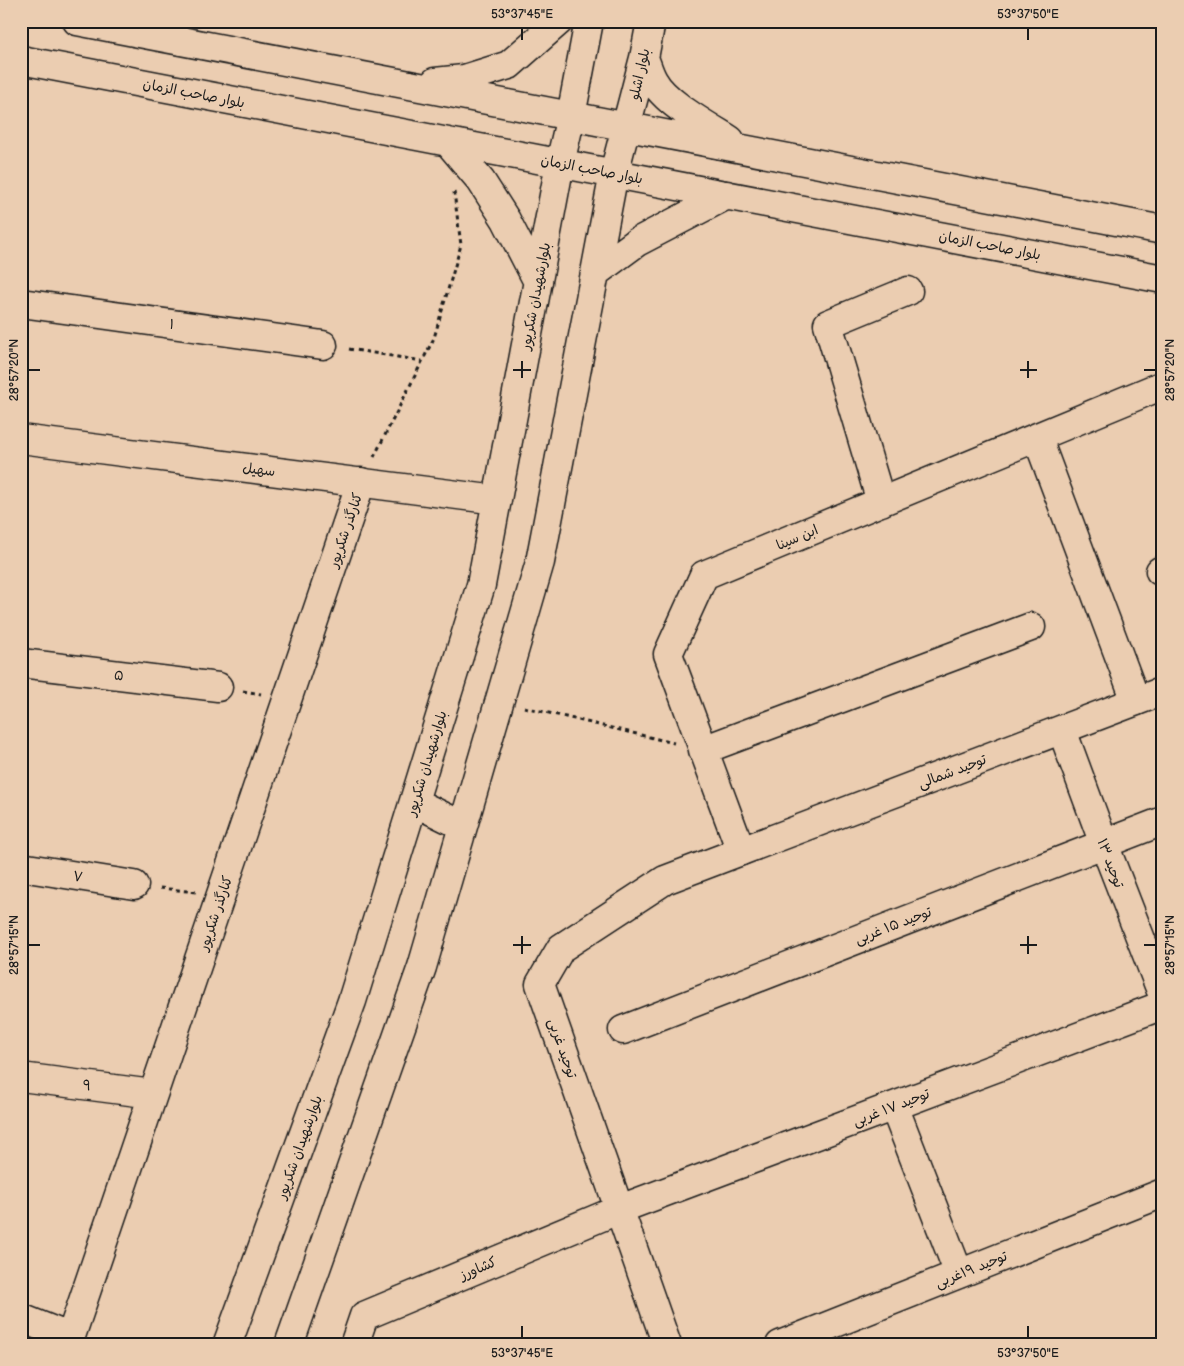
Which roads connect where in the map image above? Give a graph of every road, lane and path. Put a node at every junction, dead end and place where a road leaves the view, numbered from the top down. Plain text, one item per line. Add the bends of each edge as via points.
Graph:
1 (77, 21) edge
2 (560, 21) edge
3 (589, 21) edge
4 (650, 21) edge
5 (644, 58) junction
6 (21, 60) edge
7 (407, 84) junction
8 (571, 116) junction
9 (626, 127) junction
10 (448, 142) junction
11 (746, 150) junction
12 (560, 163) junction
13 (614, 173) junction
14 (454, 189) dead end
15 (727, 195) junction
16 (1163, 230) edge
17 (595, 273) junction
18 (1163, 279) edge
19 (538, 282) junction
20 (908, 291) dead end
21 (21, 303) edge
22 (323, 345) joint
23 (422, 361) junction
24 (1163, 385) edge
25 (1037, 437) junction
26 (21, 439) edge
27 (361, 482) junction
28 (497, 500) junction
29 (881, 502) junction
30 (1031, 627) dead end
31 (21, 663) edge
32 (218, 687) joint
33 (1163, 691) edge
34 (288, 698) junction
35 (499, 701) junction
36 (1136, 701) junction
37 (1062, 730) junction
38 (703, 750) junction
39 (414, 802) junction
40 (1163, 821) edge
41 (463, 826) junction
42 (1104, 844) junction
43 (741, 851) junction
44 (21, 867) edge
45 (134, 885) joint
46 (221, 895) junction
47 (1163, 996) edge
48 (1163, 1005) edge
49 (622, 1030) dead end
50 (21, 1077) edge
51 (153, 1094) junction
52 (894, 1106) junction
53 (1163, 1193) edge
54 (620, 1210) junction
55 (959, 1274) junction
56 (21, 1318) edge
57 (70, 1341) edge
58 (227, 1345) edge
59 (289, 1345) edge
60 (354, 1345) edge
61 (667, 1345) edge
62 (780, 1345) edge

1 - 7 street
2 - 7 street via 509,65 464,79
3 - 8 street
4 - 5 street, بلوار اشلو
5 - 9 street, بلوار اشلو
5 - 11 street via 653,81 670,99 688,115
6 - 10 street, بلوار صاحب الزمان
7 - 8 street
8 - 9 street
8 - 12 street, بلوارشهیدان شکرپور
9 - 11 street
9 - 13 street, بلوار اشلو
10 - 12 street, بلوار صاحب الزمان
10 - 19 street via 481,181 506,220
11 - 16 street
12 - 13 street, بلوار صاحب الزمان
12 - 19 street, بلوارشهیدان شکرپور
13 - 15 street, بلوار صاحب الزمان
13 - 17 street
14 - 23 path via 461,245 434,338
15 - 17 street via 637,242
15 - 18 street, بلوار صاحب الزمان
17 - 35 street via 540,562
19 - 28 street, بلوارشهیدان شکرپور
20 - 29 street via 828,324
21 - 22 street, ۱
22 - 23 path
23 - 27 path
24 - 25 street, ابن سینا
25 - 29 street, ابن سینا
25 - 36 street
26 - 27 street, سهیل
27 - 28 street, سهیل
27 - 34 street, کنارگذر شکرپور
28 - 39 street, بلوارشهیدان شکرپور via 481,585
29 - 38 street, ابن سینا via 704,575 668,654
30 - 38 street
31 - 32 street, ۵
32 - 34 path
33 - 36 street, توحید شمالی
34 - 46 street, کنارگذر شکرپور
35 - 38 path
35 - 41 street
36 - 37 street, توحید شمالی
37 - 42 street, توحید ۱۳
37 - 43 street, توحید شمالی
38 - 43 street, ابن سینا
39 - 41 street
39 - 58 street, بلوارشهیدان شکرپور via 352,1002
40 - 42 street, توحید ۱۵ غربی
41 - 59 street via 422,967
42 - 47 street, توحید ۱۳
42 - 49 street, توحید ۱۵ غربی
43 - 54 street, توحید غربی via 665,880 561,948 540,984
44 - 45 street, ۷
45 - 46 path
46 - 51 street, کنارگذر شکرپور
48 - 52 street, توحید ۱۷ غربی
50 - 51 street, ۹
51 - 57 street, کنارگذر شکرپور
52 - 54 street, توحید ۱۷ غربی
52 - 55 street
53 - 55 street, توحید ۱۹غربی
54 - 60 street, کشاورز via 364,1316
54 - 61 street, توحید غربی
55 - 62 street, توحید ۱۹غربی
56 - 57 street

